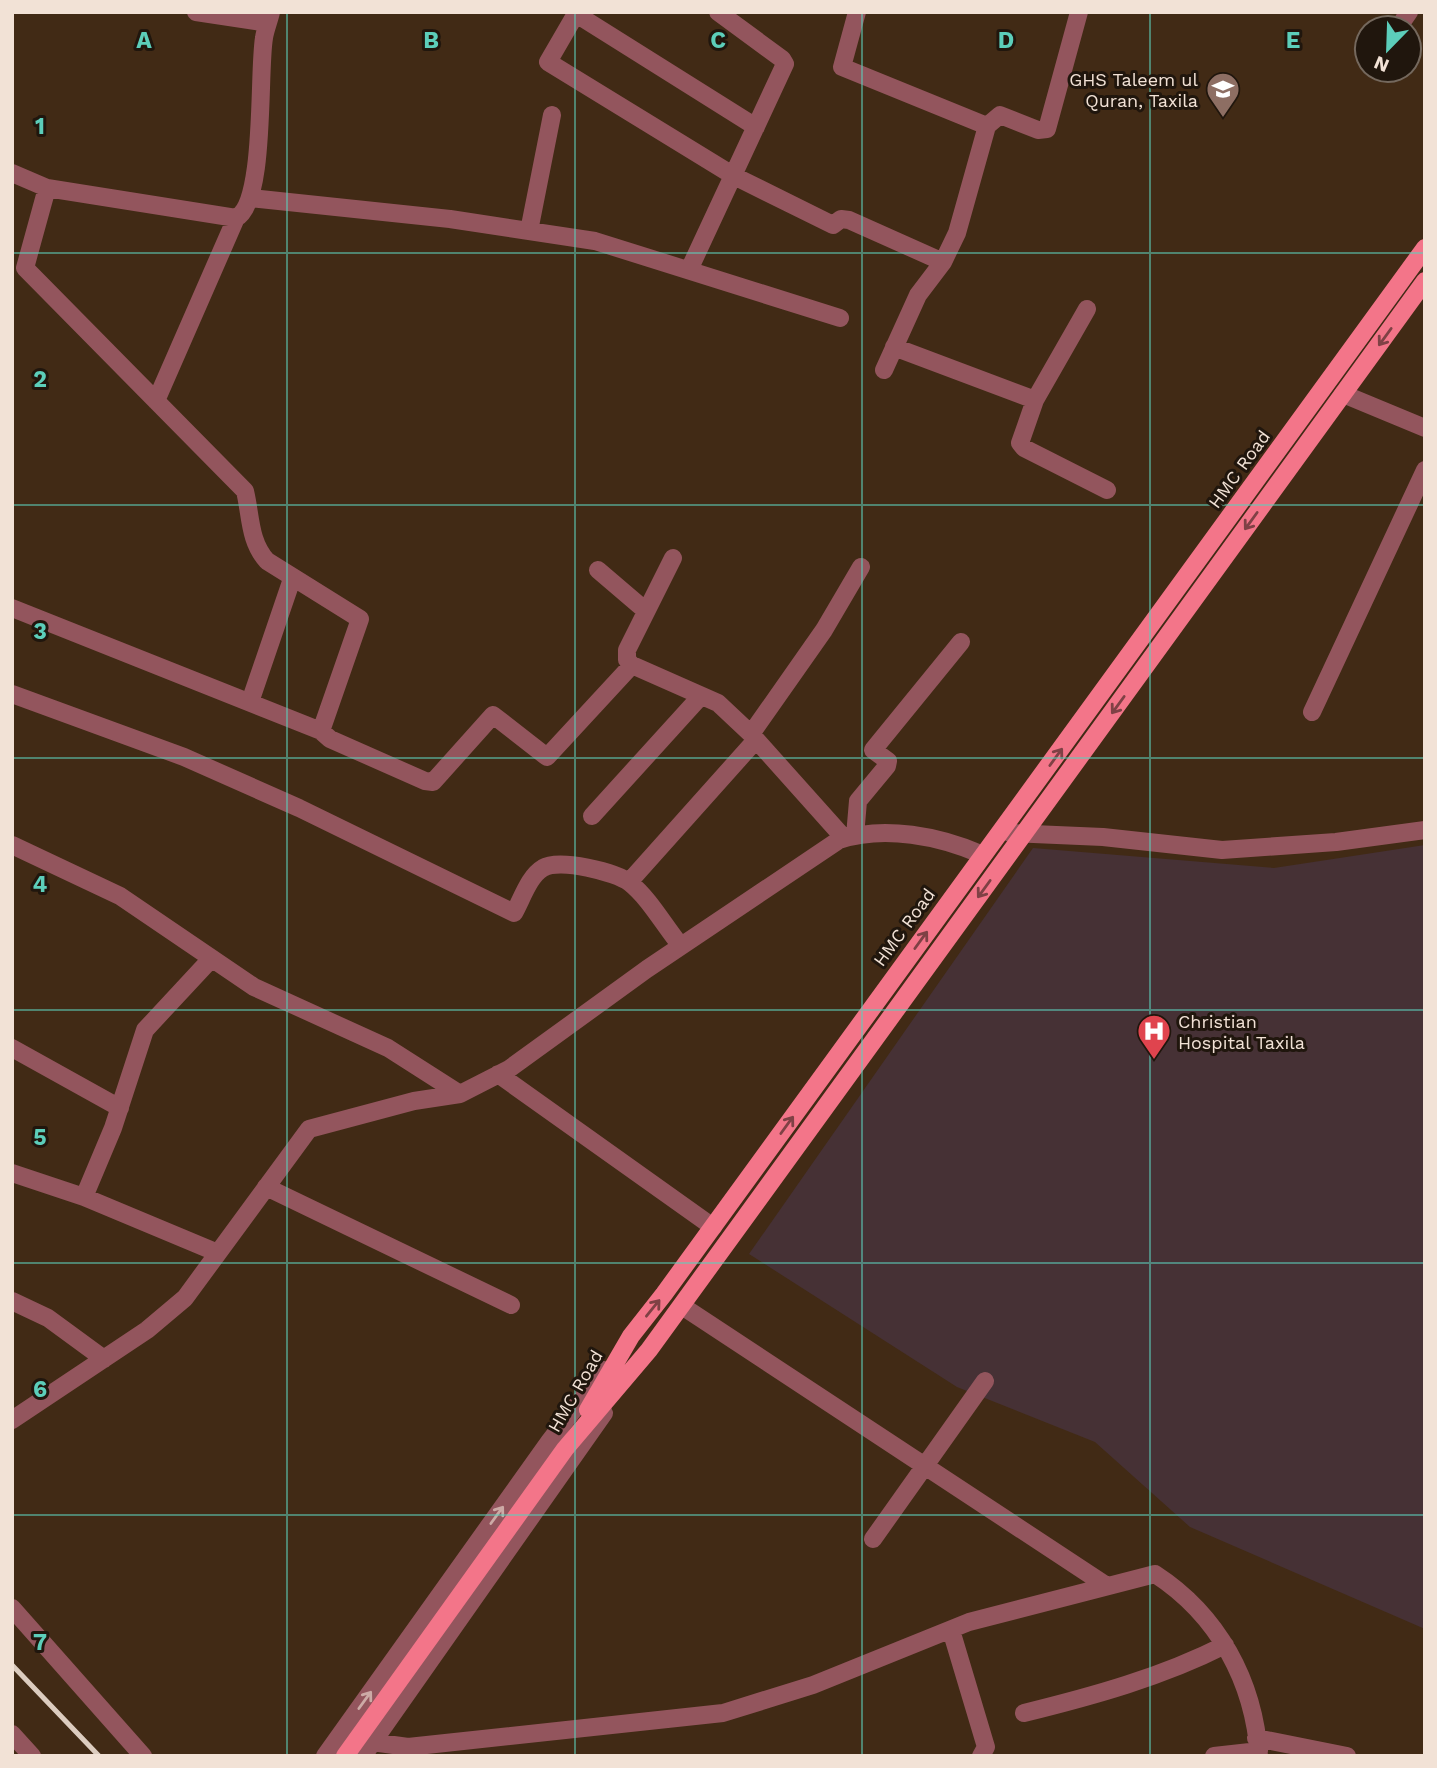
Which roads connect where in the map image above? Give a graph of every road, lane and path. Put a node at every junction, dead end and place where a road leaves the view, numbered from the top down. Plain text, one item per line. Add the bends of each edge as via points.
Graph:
1 (196, 12) edge
2 (718, 12) edge
3 (857, 12) edge
4 (1079, 12) edge
5 (577, 13) edge
6 (270, 17) edge
7 (552, 115) dead end
8 (987, 126) junction
9 (756, 127) junction
10 (12, 173) edge
11 (734, 176) junction
12 (47, 188) junction
13 (250, 198) junction
14 (236, 218) junction
15 (529, 231) junction
16 (1425, 248) edge
17 (943, 262) junction
18 (19, 265) edge
19 (689, 270) junction
20 (1425, 282) edge
21 (1087, 310) dead end
22 (840, 318) dead end
23 (894, 347) junction
24 (884, 370) dead end
25 (1343, 394) junction
26 (1035, 400) junction
27 (156, 401) junction
28 (1425, 428) edge
29 (1425, 470) edge
30 (1107, 491) dead end
31 (673, 558) dead end
32 (861, 567) dead end
33 (598, 570) dead end
34 (292, 579) junction
35 (12, 608) edge
36 (646, 611) junction
37 (961, 642) dead end
38 (632, 665) junction
39 (12, 694) edge
40 (700, 697) junction
41 (250, 702) junction
42 (1312, 712) dead end
43 (321, 731) junction
44 (753, 738) junction
45 (592, 816) dead end
46 (1425, 830) edge
47 (1000, 832) junction
48 (1024, 833) junction
49 (850, 837) junction
50 (12, 845) edge
51 (982, 855) junction
52 (629, 882) junction
53 (681, 946) junction
54 (211, 959) junction
55 (12, 1048) edge
56 (498, 1074) junction
57 (460, 1094) junction
58 (120, 1108) junction
59 (12, 1173) edge
60 (266, 1187) junction
61 (84, 1197) junction
62 (713, 1227) junction
63 (218, 1253) junction
64 (12, 1301) edge
65 (511, 1305) dead end
66 (682, 1306) junction
67 (631, 1336) junction
68 (649, 1350) junction
69 (104, 1359) junction
70 (985, 1381) dead end
71 (12, 1420) edge
72 (565, 1449) junction
73 (925, 1465) junction
74 (873, 1539) dead end
75 (1107, 1586) junction
76 (12, 1608) edge
77 (951, 1630) junction
78 (1225, 1645) junction
79 (1024, 1713) dead end
80 (12, 1734) edge
81 (1258, 1748) edge
82 (368, 1749) edge
83 (32, 1756) edge
84 (143, 1756) edge
85 (325, 1756) edge
86 (345, 1756) edge
87 (981, 1756) edge
88 (1214, 1756) edge
89 (1347, 1756) edge

1 - 6 street
2 - 9 street via 785,64
3 - 8 street via 842,67
4 - 8 street via 1047,129 1038,131 1000,115
5 - 9 street
5 - 11 street via 548,62
6 - 13 street
7 - 15 street
8 - 17 street via 957,233
9 - 11 street
10 - 12 street
11 - 17 street via 833,225 849,220
11 - 19 street
12 - 14 street
12 - 18 street
13 - 14 street
13 - 15 street
14 - 27 street
15 - 19 street via 595,241
47 -> 16 main road, HMC Road
17 - 23 street via 918,295
18 - 27 street
19 - 22 street
20 -> 25 main road, HMC Road
21 - 26 street
23 - 24 street
23 - 26 street
25 - 28 street
25 -> 48 main road, HMC Road
26 - 30 street via 1020,443
27 - 34 street via 245,491 249,524 260,553
29 - 42 street
31 - 36 street
32 - 44 street
33 - 36 street
34 - 41 street
34 - 43 street via 360,619
35 - 41 street
36 - 38 street via 627,650
37 - 49 street via 873,750 888,761 887,766 858,801
38 - 40 street
38 - 43 street via 547,757 493,715 433,782 330,739
39 - 52 street via 194,761 514,913 531,881 551,864 564,862
40 - 44 street via 718,703
40 - 45 street
41 - 43 street
44 - 49 street
44 - 52 street
46 - 48 street via 1222,850
47 - 48 street
47 - 51 main road, HMC Road
48 -> 66 main road, HMC Road
49 - 51 street via 911,835 957,844
49 - 53 street via 788,872
50 - 54 street via 120,896
62 -> 51 main road, HMC Road
52 - 53 street
53 - 56 street
54 - 57 street via 254,988 388,1048
54 - 58 street via 145,1030
55 - 58 street
56 - 57 street
56 - 62 street
57 - 60 street via 414,1101 309,1129
58 - 61 street
59 - 61 street
60 - 63 street
60 - 65 street
61 - 63 street
67 -> 62 main road, HMC Road
63 - 69 street via 185,1298
64 - 69 street via 48,1318
66 - 68 main road, HMC Road
66 - 73 street
67 - 72 main road, HMC Road
85 -> 67 street via 549,1442
68 - 72 main road, HMC Road
68 - 82 street
69 - 71 street
70 - 73 street
72 - 86 main road
73 - 74 street
73 - 75 street
75 - 77 street
75 - 78 street via 1154,1574 1177,1589
76 - 84 street
77 - 82 street via 813,1685 723,1713
77 - 87 street via 986,1747
78 - 79 street via 1097,1695
78 - 81 street via 1245,1682
80 - 83 street
81 - 88 street
81 - 89 street

